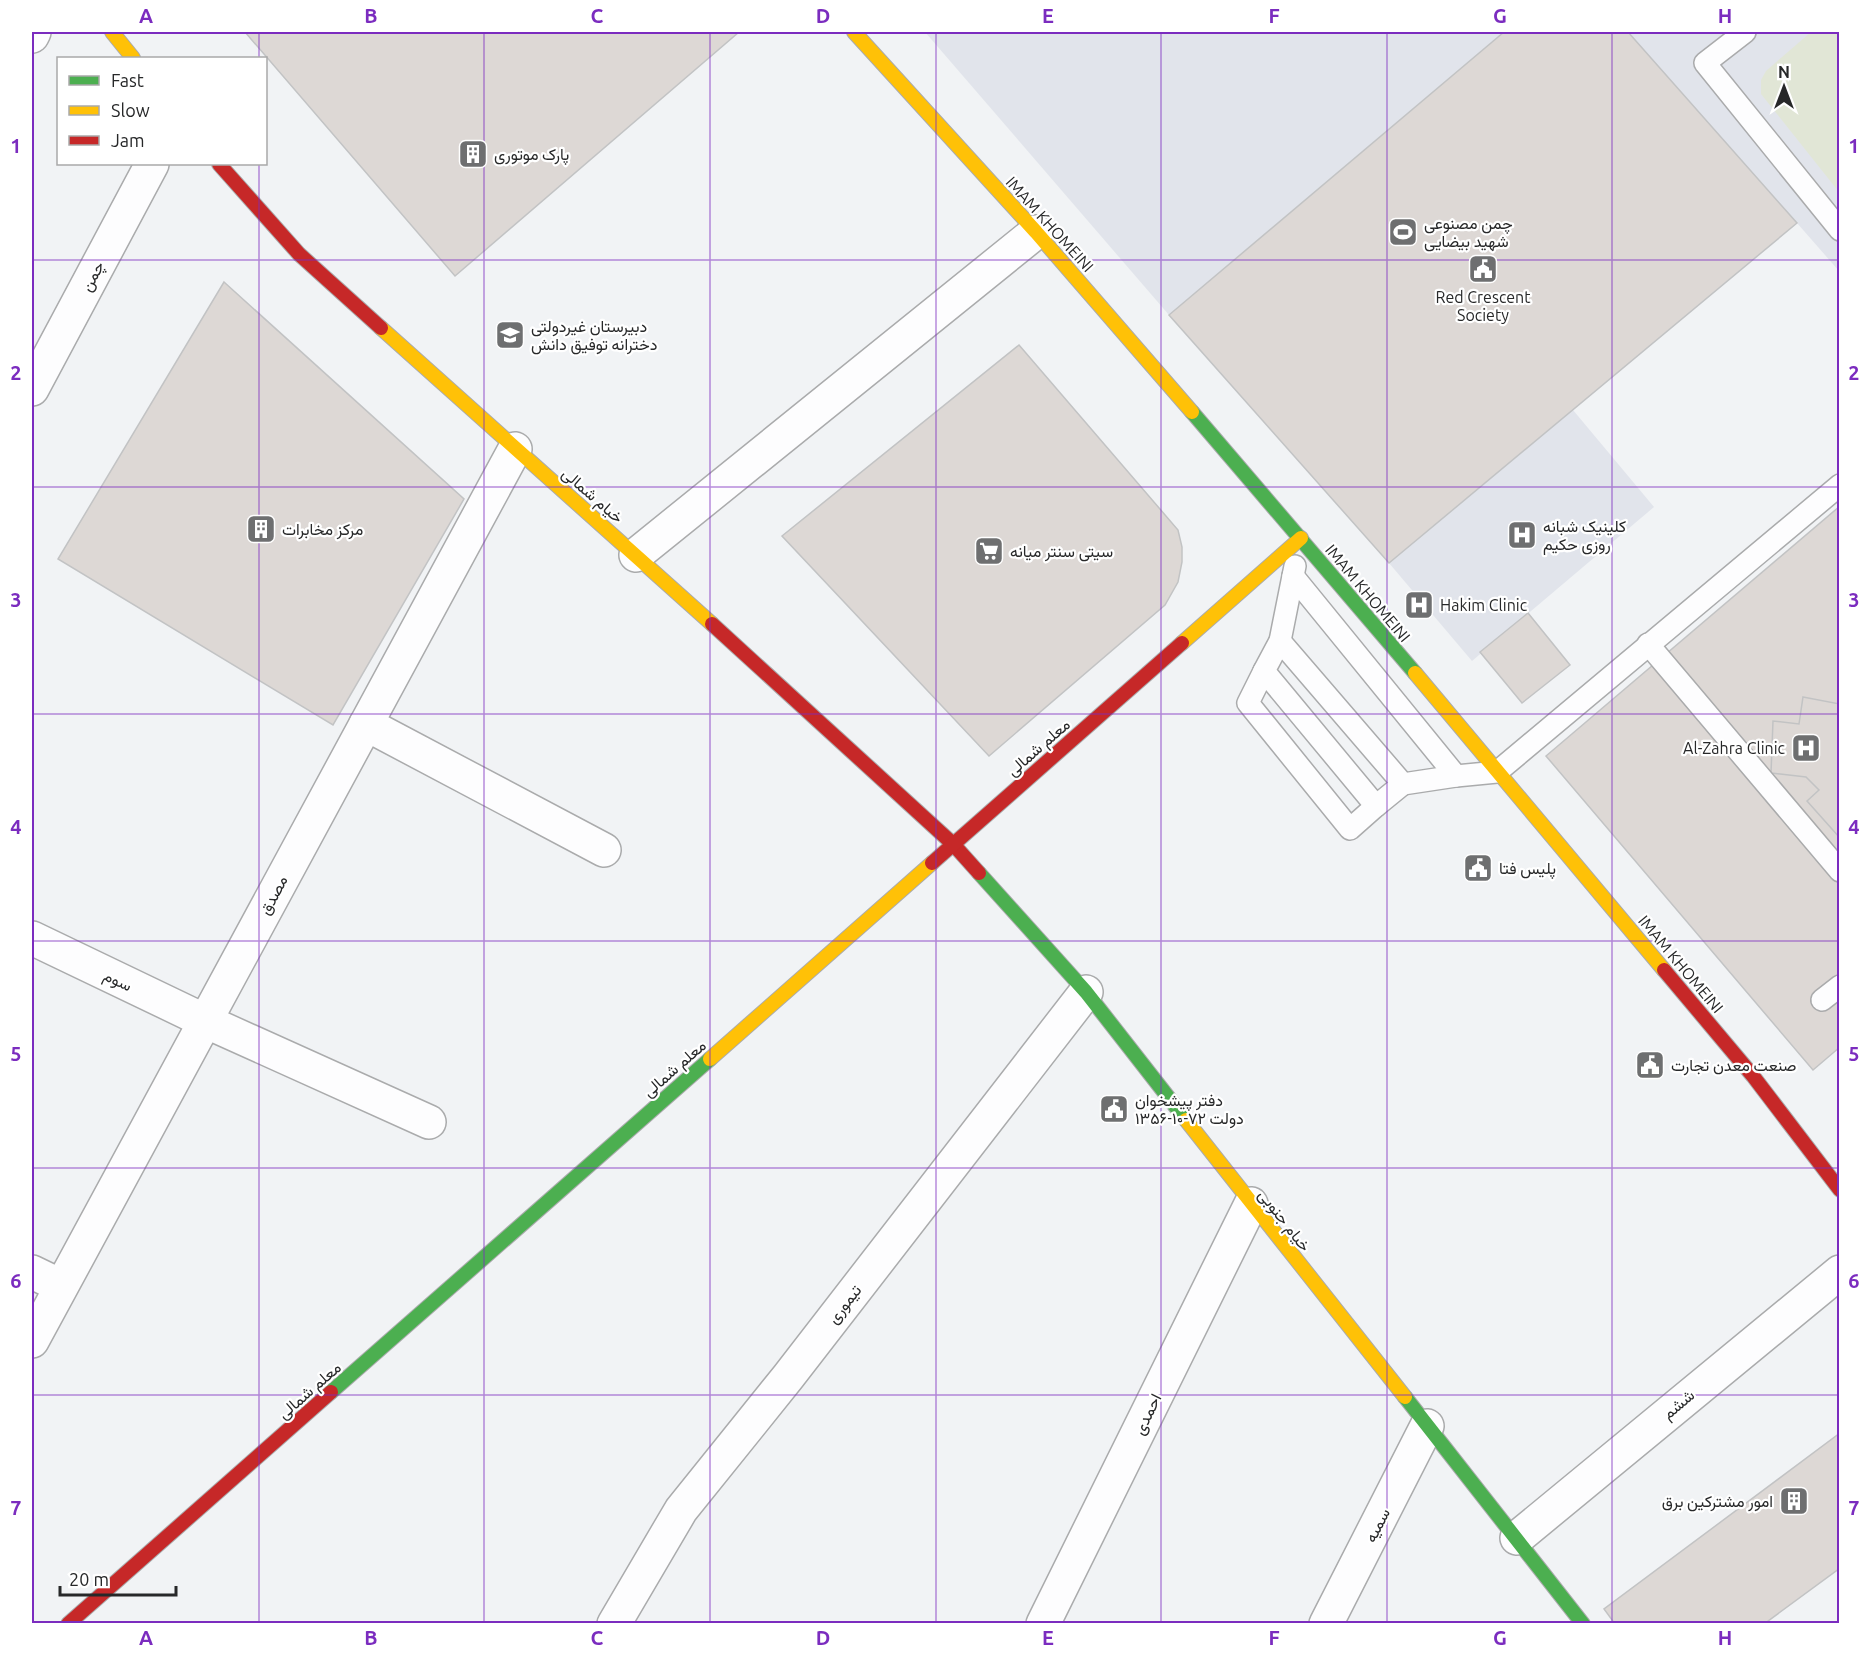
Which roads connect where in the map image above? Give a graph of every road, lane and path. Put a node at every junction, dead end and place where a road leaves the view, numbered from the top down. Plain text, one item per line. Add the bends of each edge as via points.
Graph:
1 (34, 32) edge
2 (112, 32) edge
3 (854, 32) edge
4 (1734, 35) edge
5 (32, 36) edge
6 (132, 57) edge
7 (151, 165) edge
8 (220, 165) edge
9 (1839, 230) edge
10 (1036, 232) junction
11 (32, 389) edge
12 (515, 449) junction
13 (1839, 485) edge
14 (1301, 538) junction
15 (636, 555) junction
16 (1293, 576) junction
17 (1280, 641) junction
18 (1648, 644) junction
19 (1264, 671) junction
20 (366, 724) junction
21 (1497, 772) junction
22 (1456, 776) junction
23 (1403, 784) junction
24 (1376, 806) junction
25 (953, 844) junction
26 (604, 850) dead end
27 (1839, 871) edge
28 (32, 938) edge
29 (1839, 986) edge
30 (1086, 992) junction
31 (1822, 1000) dead end
32 (205, 1021) junction
33 (429, 1122) dead end
34 (1839, 1190) edge
35 (1251, 1204) junction
36 (32, 1272) edge
37 (1839, 1272) edge
38 (61, 1286) junction
39 (32, 1341) edge
40 (1427, 1426) junction
41 (1517, 1538) junction
42 (68, 1623) edge
43 (614, 1623) edge
44 (1043, 1623) edge
45 (1326, 1623) edge
46 (1583, 1623) edge

1 - 5 street
2 - 6 street
3 - 10 street, IMAM KHOMEINI
4 - 9 lane via 1705,63
7 - 11 street, چمن
8 - 12 street, خیام شمالی via 299,254
10 - 14 street, IMAM KHOMEINI
10 - 15 street
12 - 15 street, خیام شمالی
12 - 20 street, مصدق
13 - 18 lane
14 - 16 lane
14 - 21 street, IMAM KHOMEINI
14 - 25 street, معلم شمالی
15 - 25 street, خیام شمالی
16 - 17 lane
16 - 22 lane
17 - 19 lane
17 - 23 lane
18 - 21 lane
18 - 27 lane
19 - 24 lane
19 - 24 lane via 1248,703 1350,829
20 - 26 street
20 - 32 street, مصدق
21 - 22 lane
21 - 34 street, IMAM KHOMEINI via 1753,1076
22 - 23 lane
23 - 24 lane
25 - 30 street, خیام جنوبی
25 - 42 street, معلم شمالی
28 - 32 street, سوم
29 - 31 lane
30 - 35 street, خیام جنوبی
30 - 43 street, تیموری via 681,1510
32 - 33 street, سوم
32 - 38 street, مصدق
35 - 40 street, خیام جنوبی
35 - 44 street, احمدی
36 - 38 street
37 - 41 street, ششم
38 - 39 street, مصدق
40 - 41 street, خیام جنوبی
40 - 45 street, سميه
41 - 46 street, خیام جنوبی

